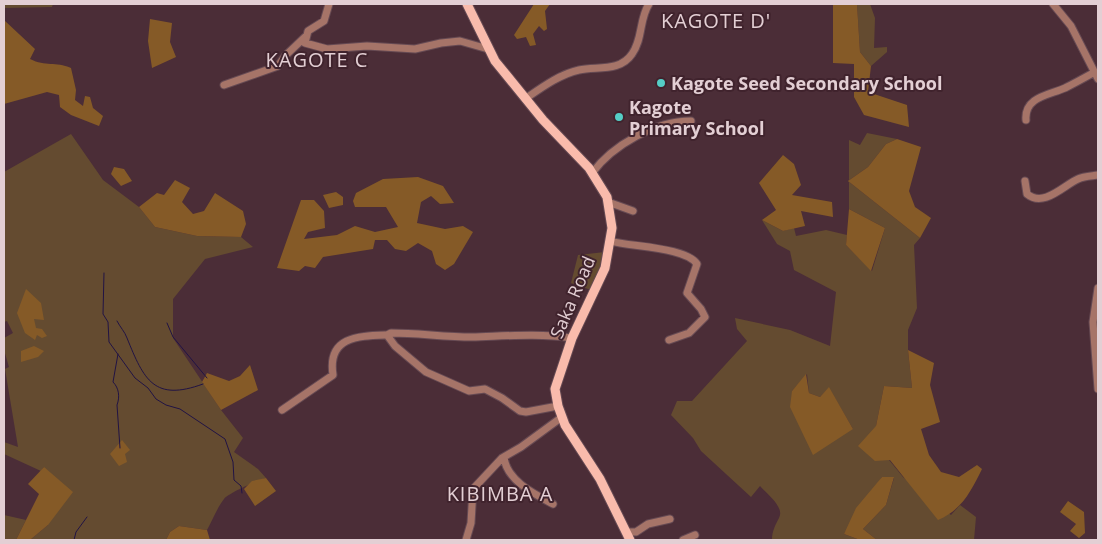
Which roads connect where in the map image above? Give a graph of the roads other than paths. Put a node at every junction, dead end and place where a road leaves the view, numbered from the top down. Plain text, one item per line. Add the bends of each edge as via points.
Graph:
1 (329, 4) edge
2 (467, 4) edge
3 (649, 4) edge
4 (1053, 4) edge
5 (305, 37) junction
6 (488, 49) junction
7 (1093, 73) junction
8 (1098, 79) edge
9 (224, 85) dead end
10 (525, 99) junction
11 (1026, 120) dead end
12 (691, 121) dead end
13 (592, 173) junction
14 (1098, 175) edge
15 (1025, 181) dead end
16 (608, 202) junction
17 (633, 211) dead end
18 (610, 241) junction
19 (1098, 288) edge
20 (386, 335) junction
21 (572, 338) junction
22 (669, 340) dead end
23 (1098, 389) edge
24 (558, 406) junction
25 (282, 410) dead end
26 (562, 417) junction
27 (504, 457) junction
28 (553, 504) dead end
29 (670, 519) dead end
30 (695, 534) dead end
31 (628, 536) edge
32 (466, 540) edge
33 (683, 540) edge

1 - 5 street via 324,21 308,31
2 - 6 main road, Saka Road
3 - 10 street via 642,16 634,52 628,60 617,65 579,70 540,88
4 - 7 street via 1071,26
5 - 6 street via 309,45 327,49 367,46 415,49 460,41
5 - 9 street via 278,66
6 - 10 main road, Saka Road
7 - 8 street
7 - 11 street via 1036,100 1028,108
10 - 13 main road, Saka Road
12 - 13 street via 664,125 620,146 602,159
13 - 16 main road, Saka Road
14 - 15 street via 1078,179 1057,193 1040,198 1027,194
16 - 17 street
16 - 18 main road, Saka Road via 612,228
18 - 21 main road, Saka Road via 605,268
18 - 22 street via 660,248 694,259 698,264 687,292 704,317 688,332
19 - 23 street via 1093,322
20 - 21 street via 418,333 472,337 542,334
20 - 24 street via 426,372 469,391 485,390 520,411
20 - 25 street via 355,337 339,345 332,376
21 - 24 main road, Saka Road via 557,377
24 - 26 main road, Saka Road
26 - 27 street
26 - 31 main road, Saka Road via 600,479
27 - 28 street via 504,465 516,479
27 - 32 street via 473,489
29 - 31 street via 648,524
30 - 33 street

